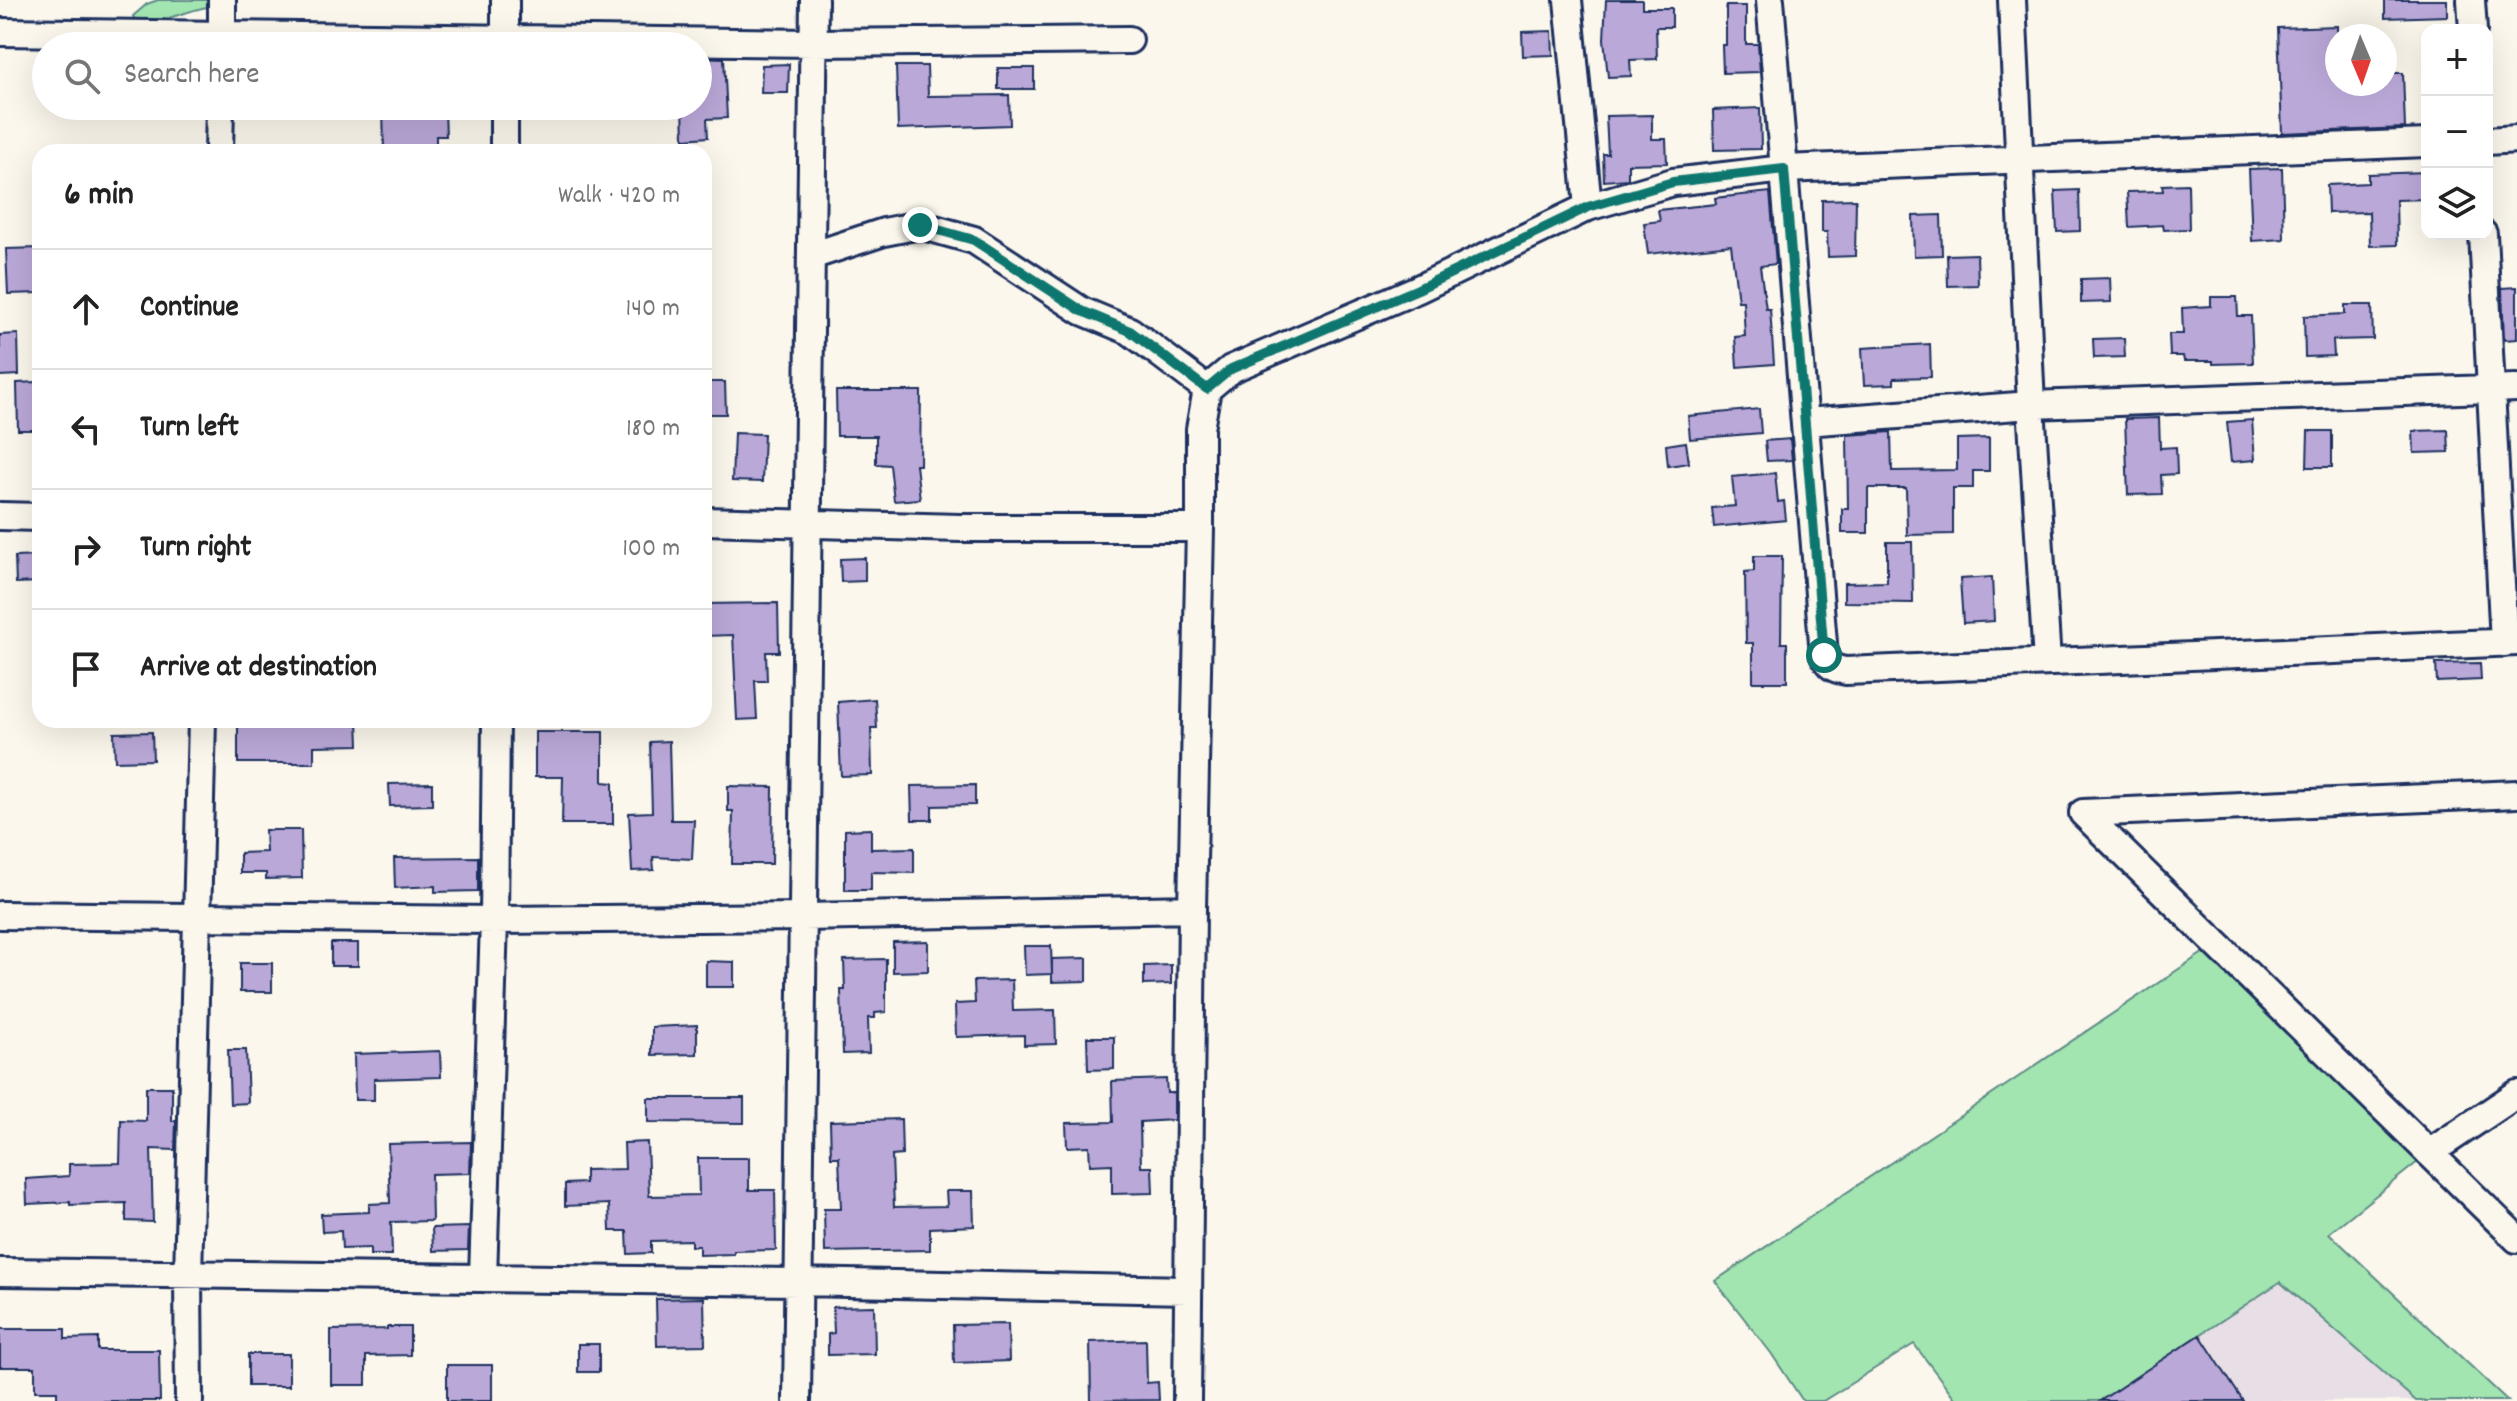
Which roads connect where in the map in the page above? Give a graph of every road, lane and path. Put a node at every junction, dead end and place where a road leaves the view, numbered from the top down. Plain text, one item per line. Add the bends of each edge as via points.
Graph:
1 (222, 0) edge
2 (505, 0) edge
3 (814, 0) edge
4 (1568, 0) edge
5 (1770, 0) edge
6 (2012, 0) edge
7 (2471, 0) edge
8 (2473, 24) edge
9 (0, 32) edge
10 (222, 32) edge
11 (505, 32) edge
12 (32, 33) edge
13 (1129, 40) dead end
14 (712, 43) edge
15 (814, 43) junction
16 (220, 120) edge
17 (504, 120) edge
18 (2517, 139) edge
19 (2493, 141) edge
20 (2421, 143) edge
21 (219, 144) edge
22 (504, 144) edge
23 (2019, 160) junction
24 (1784, 169) junction
25 (1588, 207) junction
26 (2484, 240) edge
27 (811, 256) junction
28 (2504, 388) edge
29 (1207, 389) junction
30 (2031, 405) junction
31 (1805, 422) junction
32 (0, 516) edge
33 (32, 517) edge
34 (712, 521) edge
35 (808, 523) junction
36 (1200, 528) junction
37 (2511, 642) edge
38 (2047, 662) junction
39 (202, 728) edge
40 (496, 728) edge
41 (2517, 794) edge
42 (1192, 909) junction
43 (0, 915) edge
44 (197, 917) junction
45 (804, 917) junction
46 (494, 920) junction
47 (2517, 1094) edge
48 (2429, 1153) junction
49 (2517, 1239) edge
50 (0, 1272) edge
51 (188, 1276) junction
52 (483, 1278) junction
53 (799, 1282) junction
54 (1188, 1290) junction
55 (189, 1401) edge
56 (797, 1401) edge
57 (1187, 1401) edge

1 - 10 street
2 - 11 street
3 - 15 street
4 - 25 street
5 - 24 street
6 - 23 street
7 - 8 street
9 - 12 street
13 - 15 street
14 - 15 street
15 - 27 street
16 - 21 street
17 - 22 street
18 - 19 street
20 - 23 street
23 - 24 street
23 - 30 street
24 - 25 street via 1673,182
24 - 31 street
25 - 29 street via 1418,289 1231,369
26 - 28 street
27 - 29 street via 920,225 974,240 1082,311 1130,331
27 - 35 street
28 - 30 street
28 - 37 street
29 - 36 street via 1200,429
30 - 31 street
30 - 38 street
31 - 38 street via 1828,665 1846,671
32 - 33 street
34 - 35 street
35 - 36 street
35 - 45 street
36 - 42 street
37 - 38 street
39 - 44 street
40 - 46 street
41 - 48 street via 2083,813
42 - 45 street
42 - 54 street
43 - 44 street
44 - 46 street
44 - 51 street
45 - 46 street
45 - 53 street
46 - 52 street
47 - 48 street
48 - 49 street
50 - 51 street
51 - 52 street
51 - 55 street
52 - 53 street
53 - 54 street
53 - 56 street
54 - 57 street

